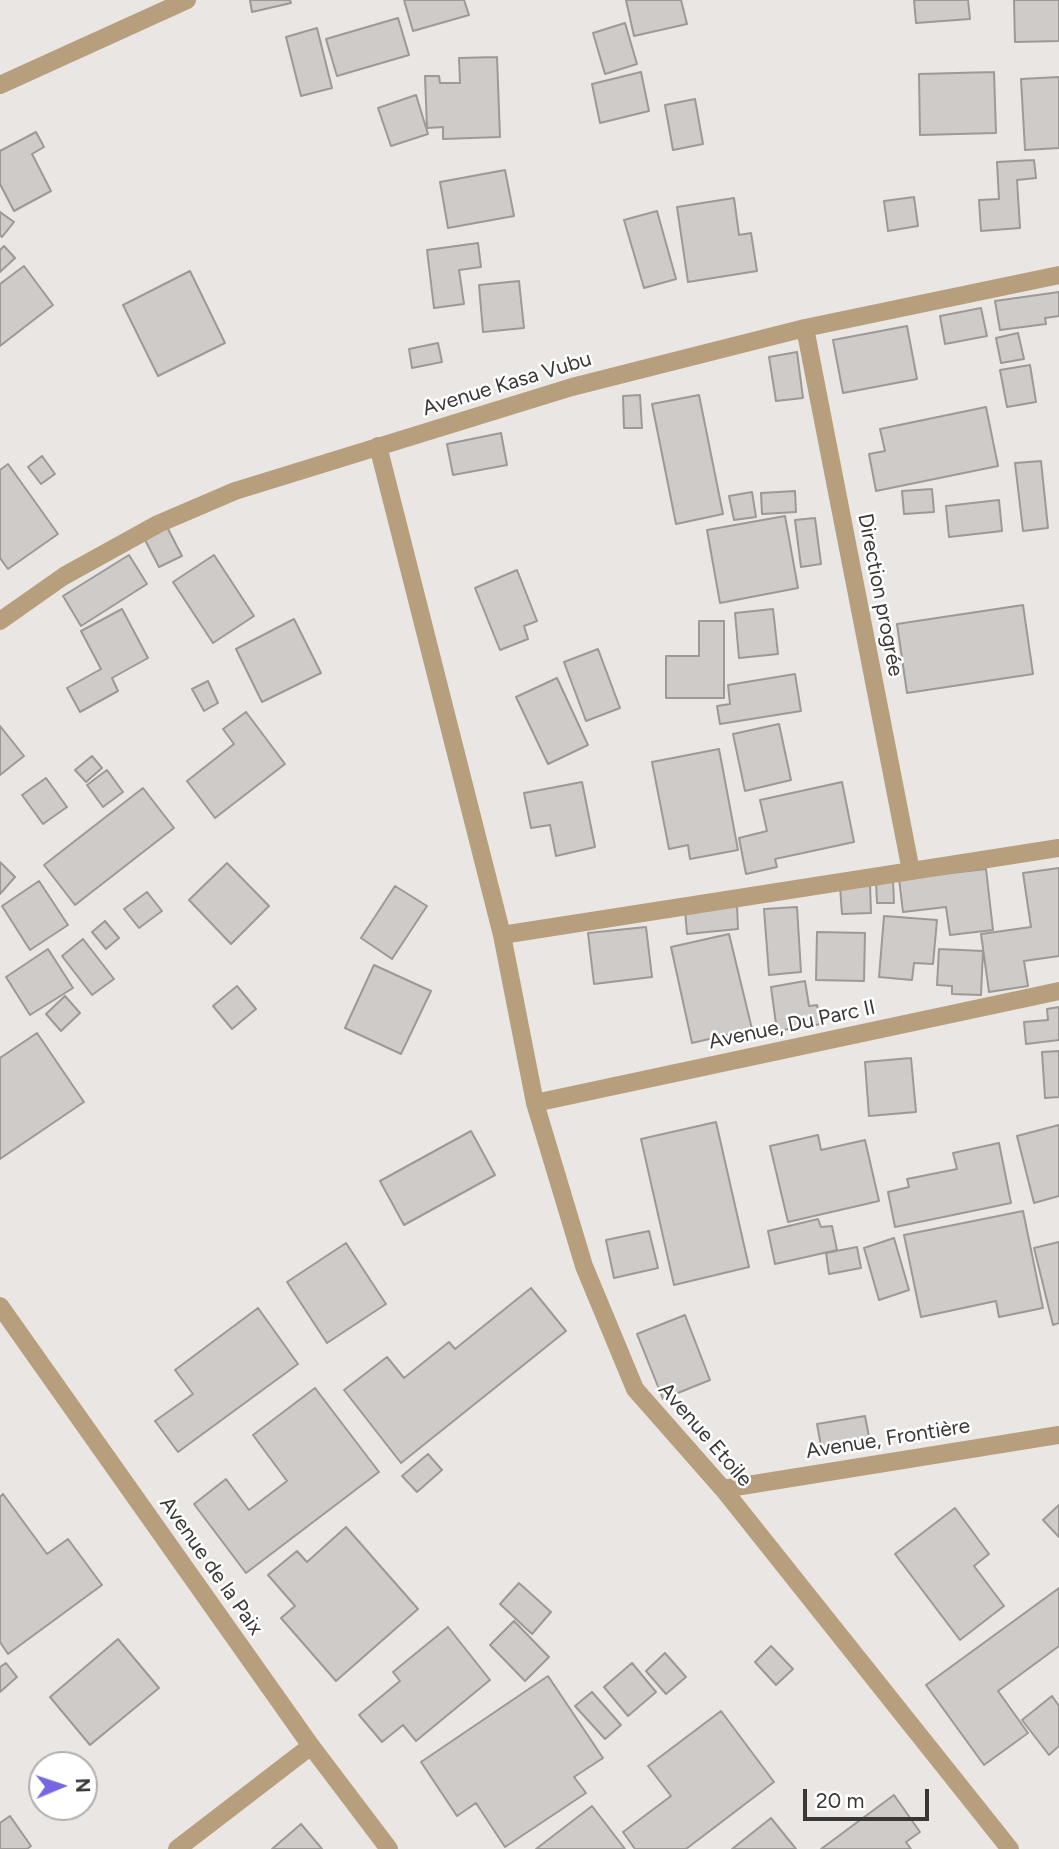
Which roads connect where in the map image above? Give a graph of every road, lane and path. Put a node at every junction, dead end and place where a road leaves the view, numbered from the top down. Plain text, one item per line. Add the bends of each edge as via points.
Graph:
1 (187, 0) edge
2 (0, 85) edge
3 (1059, 275) edge
4 (805, 328) junction
5 (378, 446) junction
6 (0, 621) edge
7 (1059, 848) edge
8 (911, 871) junction
9 (502, 935) junction
10 (1059, 991) edge
11 (535, 1103) junction
12 (0, 1307) edge
13 (1059, 1435) edge
14 (723, 1489) junction
15 (311, 1746) junction
16 (177, 1849) edge
17 (389, 1849) edge
18 (1010, 1849) edge

1 - 2 street
3 - 4 street, Avenue Kasa Vubu
4 - 5 street, Avenue Kasa Vubu via 572,387
4 - 8 street, Direction progrée
5 - 6 street, Avenue Kasa Vubu via 234,491 158,524 64,576
5 - 9 street, Avenue Etoile
7 - 8 street
8 - 9 street
9 - 11 street, Avenue Etoile
10 - 11 street, Avenue, Du Parc II
11 - 14 street, Avenue Etoile via 584,1266 635,1389
12 - 15 street, Avenue de la Paix
13 - 14 street, Avenue, Frontière
14 - 18 street, Avenue Etoile
15 - 16 street
15 - 17 street, Avenue de la Paix

